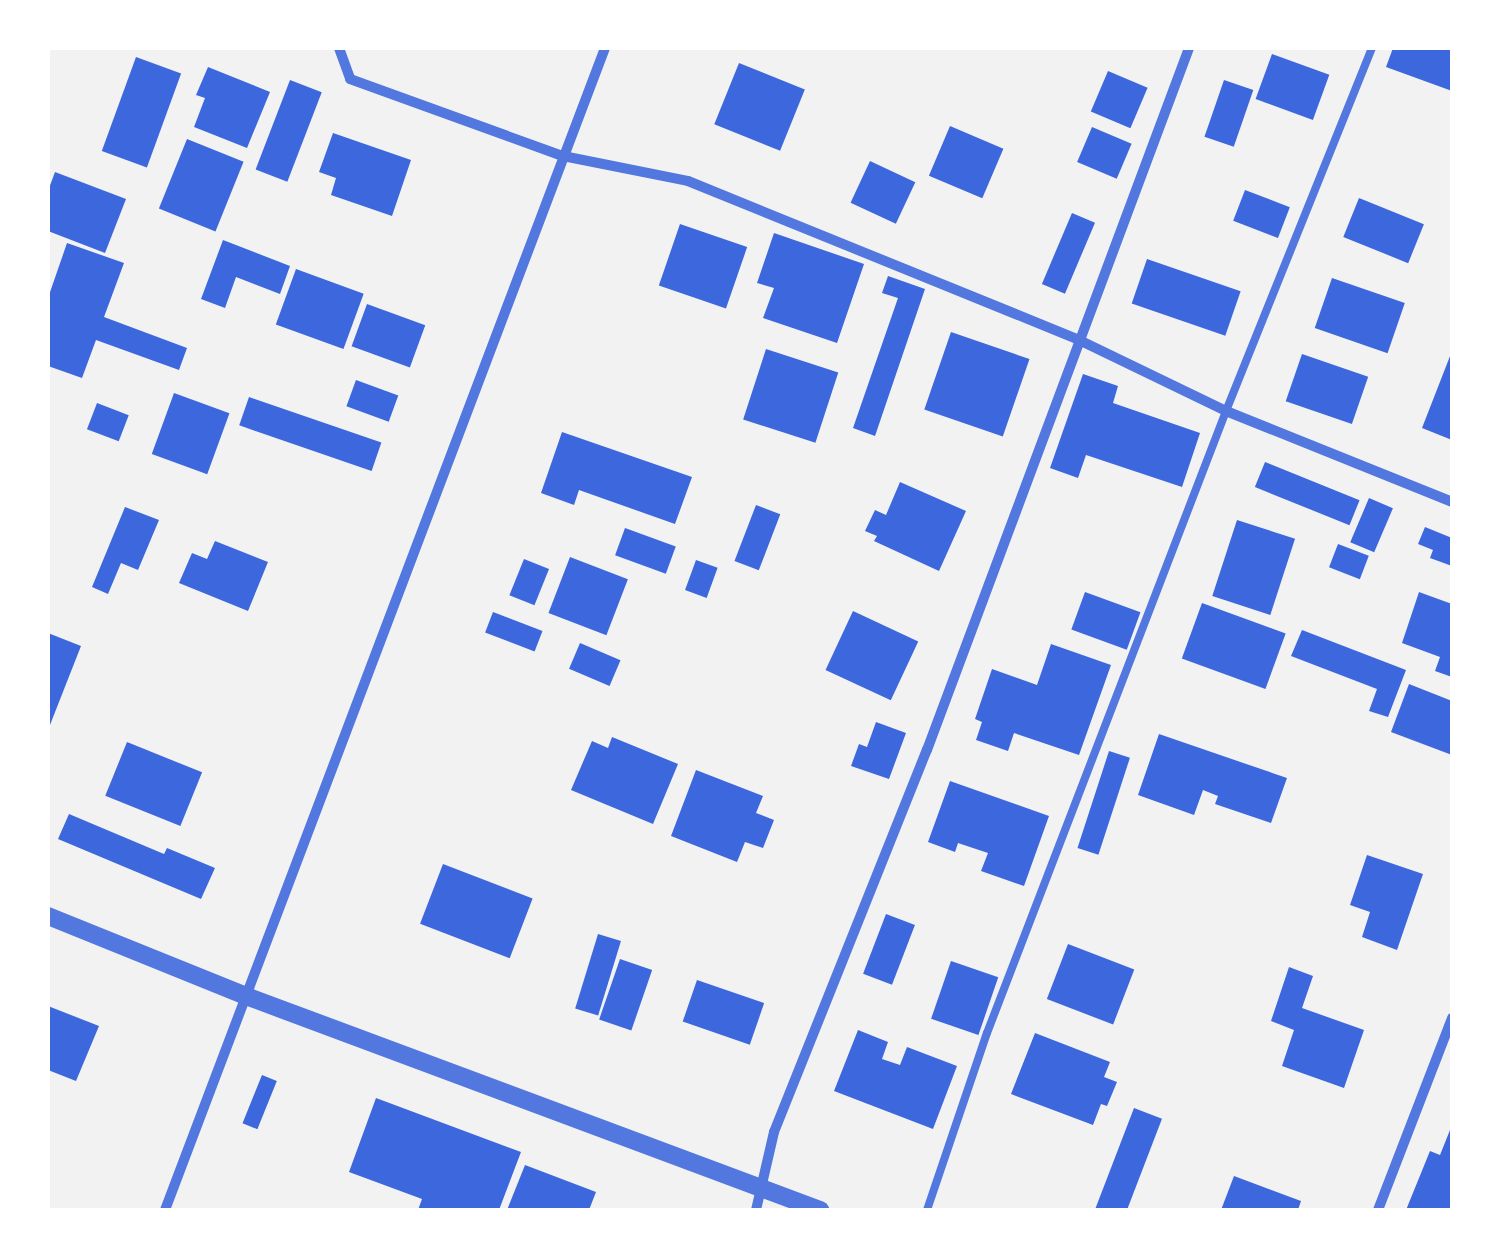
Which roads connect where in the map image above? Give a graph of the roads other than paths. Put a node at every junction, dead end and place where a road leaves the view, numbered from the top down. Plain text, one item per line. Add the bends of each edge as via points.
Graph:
1 (339, 48) edge
2 (605, 48) edge
3 (1189, 48) edge
4 (1372, 48) edge
5 (563, 156) junction
6 (1077, 339) junction
7 (1226, 412) junction
8 (1452, 502) edge
9 (48, 916) edge
10 (246, 996) junction
11 (1452, 1018) edge
12 (761, 1189) junction
13 (166, 1210) edge
14 (756, 1210) edge
15 (820, 1210) edge
16 (927, 1210) edge
17 (1378, 1210) edge

1 - 5 street via 350,79
2 - 5 street
3 - 6 street
4 - 7 lane
5 - 6 street via 688,181
5 - 10 street
6 - 7 street
6 - 12 street via 927,750 774,1132
7 - 8 street
7 - 16 lane via 987,1033
9 - 10 street
10 - 12 street
10 - 13 street
11 - 17 street
12 - 14 street
12 - 15 street

